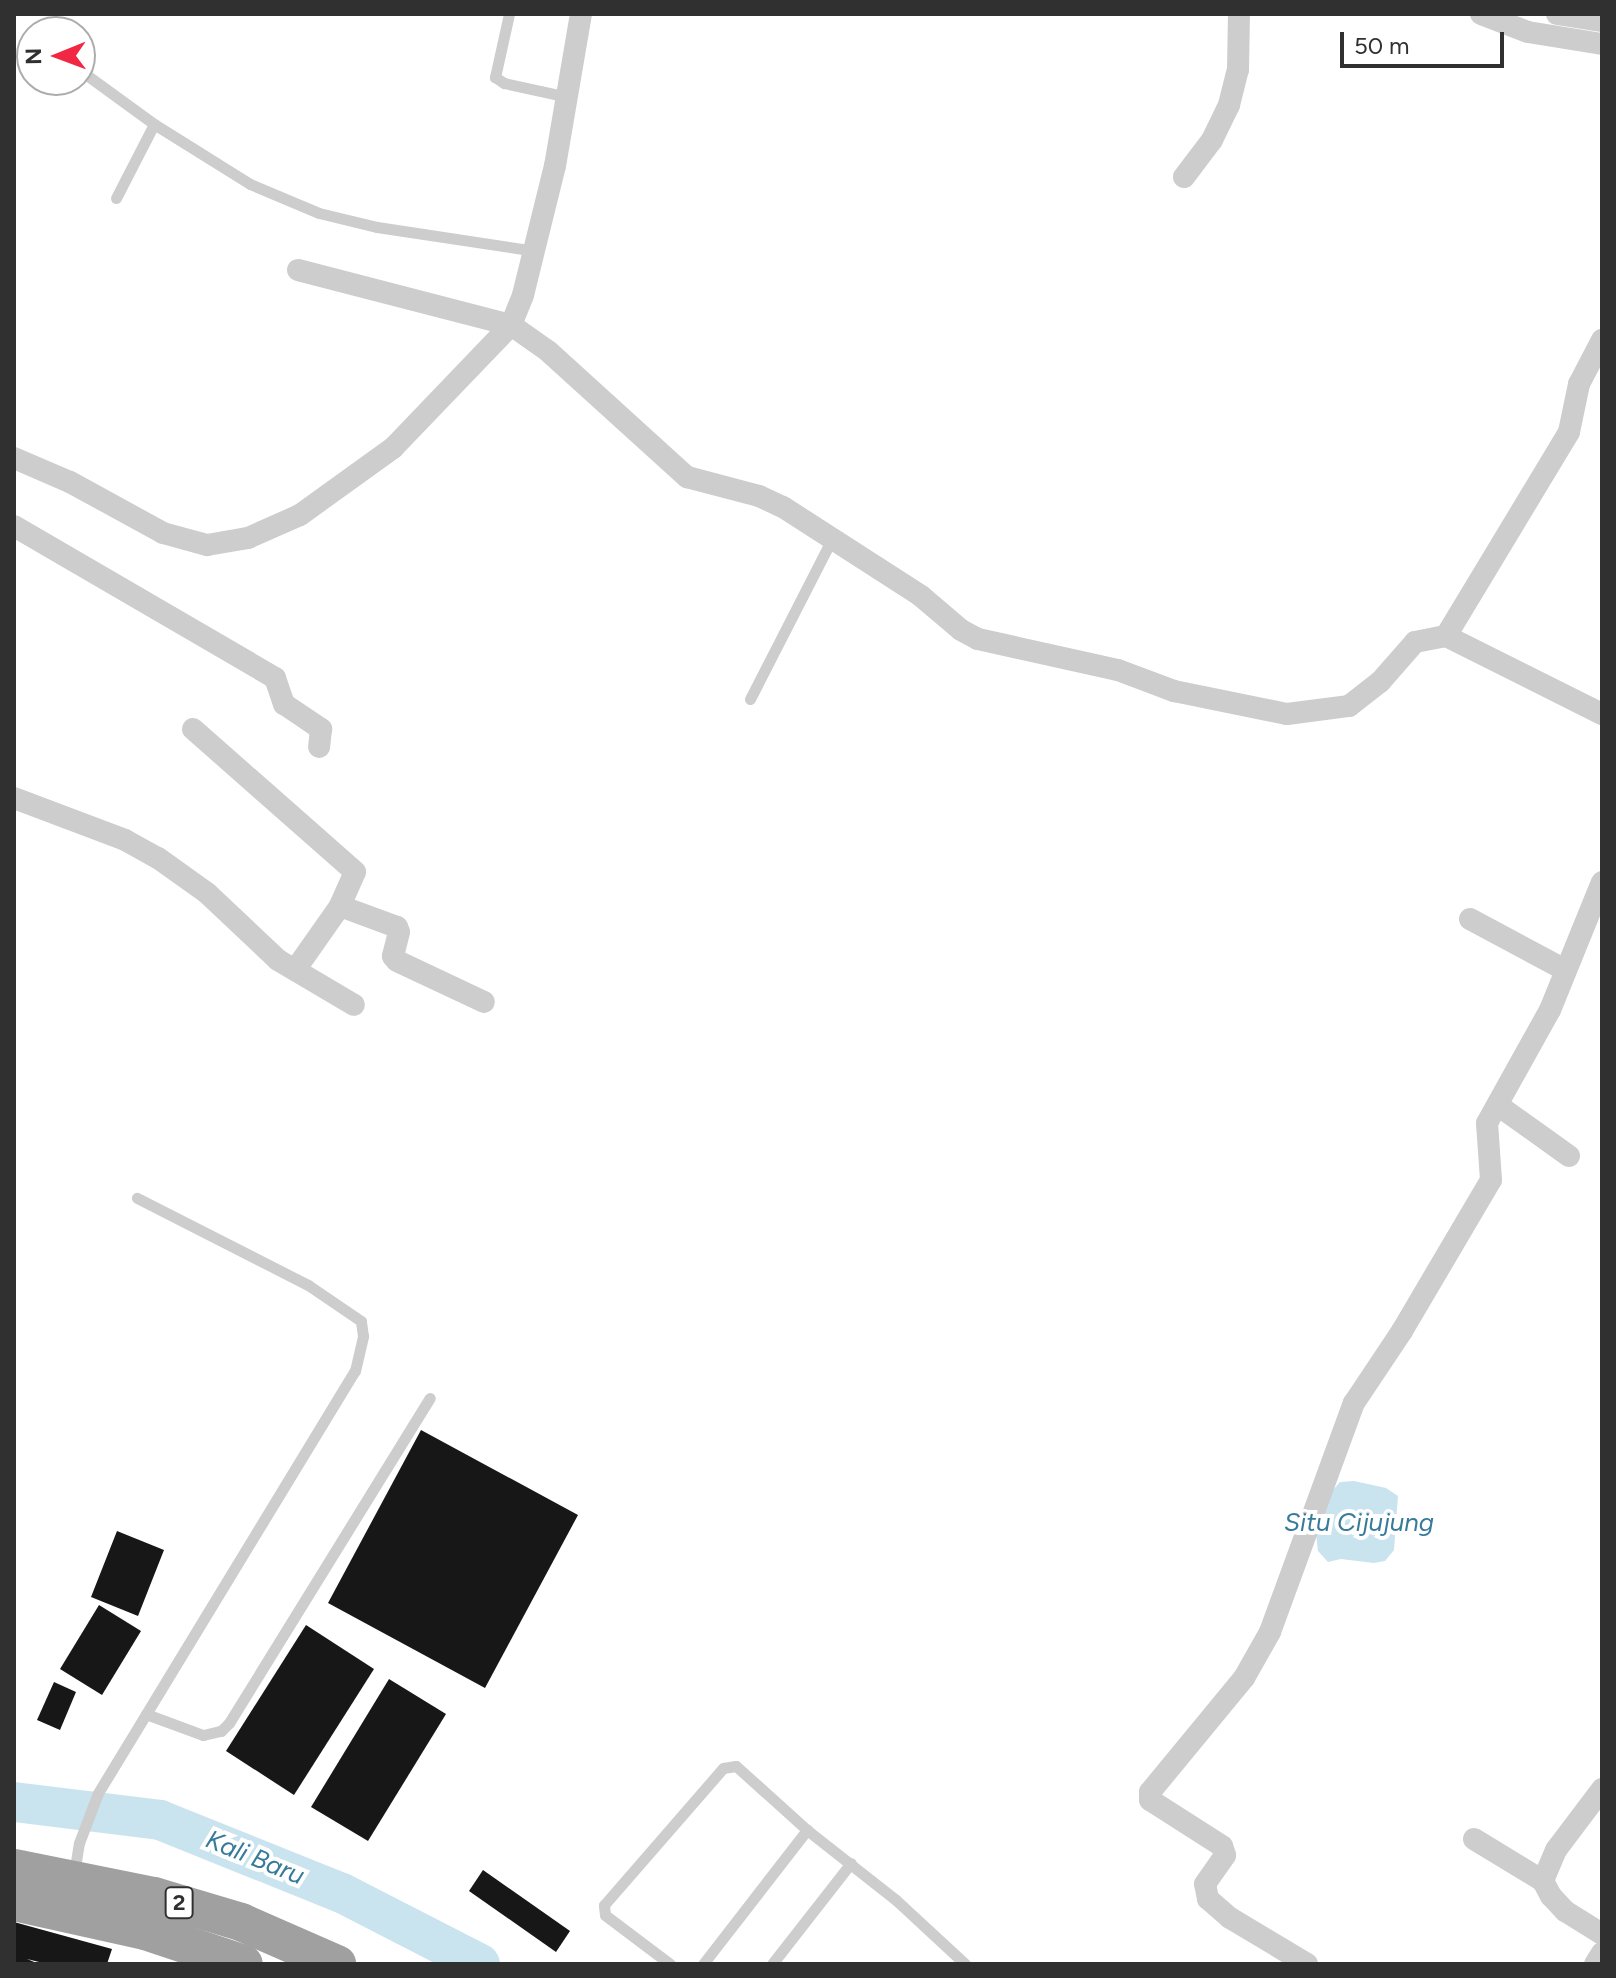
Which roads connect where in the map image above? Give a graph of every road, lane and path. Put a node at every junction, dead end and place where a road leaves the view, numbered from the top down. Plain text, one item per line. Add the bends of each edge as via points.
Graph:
1 (509, 14) edge
2 (581, 14) edge
3 (1239, 14) edge
4 (1481, 14) edge
5 (1557, 14) edge
6 (1602, 21) edge
7 (1602, 44) edge
8 (96, 82) edge
9 (569, 97) junction
10 (154, 124) junction
11 (1184, 177) dead end
12 (116, 198) dead end
13 (535, 251) junction
14 (298, 270) dead end
15 (511, 325) junction
16 (1602, 340) edge
17 (14, 458) edge
18 (14, 526) edge
19 (833, 537) junction
20 (1446, 636) junction
21 (750, 699) dead end
22 (1602, 714) edge
23 (193, 729) dead end
24 (319, 747) dead end
25 (14, 798) edge
26 (1602, 882) edge
27 (340, 906) junction
28 (1595, 914) edge
29 (1470, 919) dead end
30 (295, 970) junction
31 (1565, 970) junction
32 (484, 1002) dead end
33 (354, 1005) dead end
34 (1499, 1106) junction
35 (1569, 1156) dead end
36 (137, 1198) dead end
37 (430, 1398) dead end
38 (146, 1714) junction
39 (1602, 1789) edge
40 (807, 1830) junction
41 (1474, 1839) dead end
42 (76, 1861) junction
43 (851, 1863) junction
44 (14, 1868) edge
45 (1543, 1881) junction
46 (14, 1902) edge
47 (1602, 1934) edge
48 (1602, 1953) edge
49 (244, 1964) edge
50 (337, 1964) edge
51 (670, 1964) edge
52 (703, 1964) edge
53 (772, 1964) edge
54 (965, 1964) edge
55 (1307, 1964) edge
56 (1595, 1964) edge

1 - 9 lane via 495,77
2 - 9 street
3 - 11 street via 1238,70 1229,105 1212,140
4 - 7 street via 1528,32
5 - 6 street
8 - 10 lane
9 - 13 street
10 - 12 lane
10 - 13 lane via 250,184 319,213
13 - 15 street
14 - 15 street
15 - 17 street via 393,448 300,515 227,544 178,539
15 - 19 street via 548,351 687,477 759,496
16 - 20 street via 1579,384 1569,432
18 - 24 street via 275,678 284,704 321,729
19 - 20 street via 978,639 1118,670 1174,691 1287,714 1349,706 1380,682 1415,642
19 - 21 lane
20 - 22 street
23 - 27 street via 352,866 354,879
25 - 30 street via 158,858
26 - 28 street
27 - 30 street
27 - 32 street via 397,927 397,961
28 - 31 street
29 - 31 street
30 - 33 street
31 - 34 street
34 - 35 street
34 - 55 street via 1487,1123 1491,1180 1354,1403 1270,1632 1244,1678 1150,1792 1150,1800 1222,1846 1225,1855 1205,1884 1208,1899
36 - 38 lane via 308,1285 355,1316 363,1329 355,1371
37 - 38 lane via 229,1723 203,1735
38 - 42 lane via 98,1793
39 - 45 street via 1556,1850
40 - 43 lane
40 - 51 lane via 736,1766 723,1768 604,1905 605,1915
40 - 52 lane
41 - 45 street
42 - 44 highway, 2
42 - 50 highway, 2
43 - 53 lane
43 - 54 lane
45 - 47 street via 1565,1911
46 - 49 highway, 2 via 145,1931
48 - 56 street

